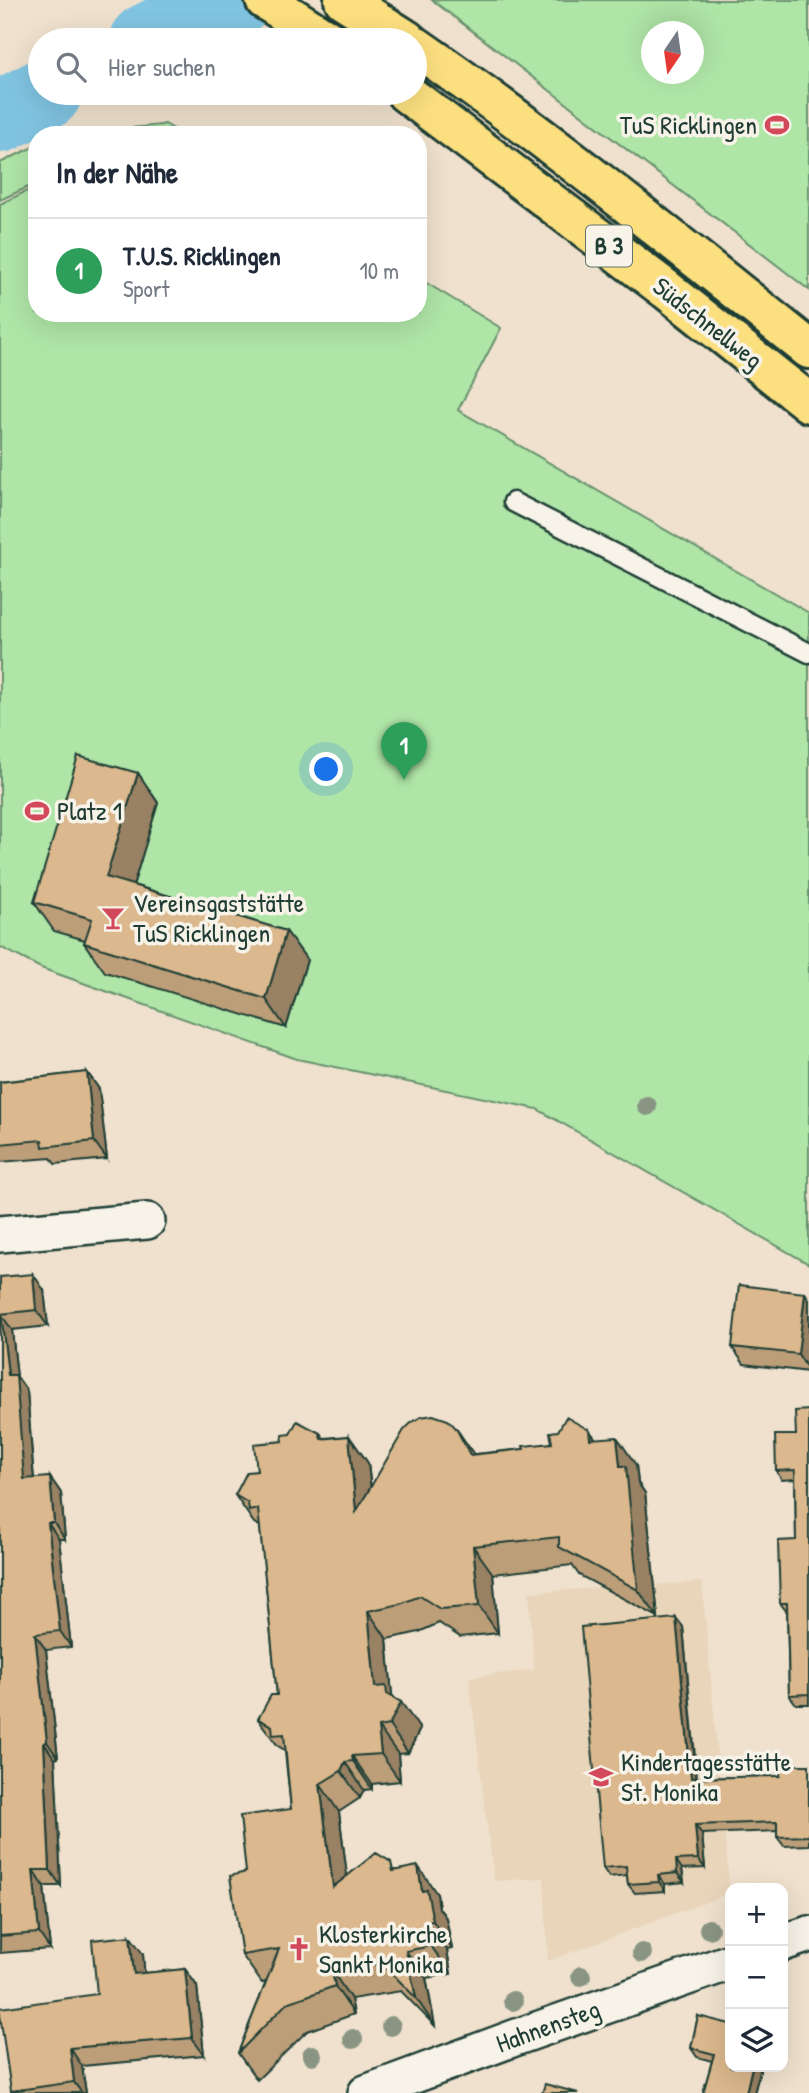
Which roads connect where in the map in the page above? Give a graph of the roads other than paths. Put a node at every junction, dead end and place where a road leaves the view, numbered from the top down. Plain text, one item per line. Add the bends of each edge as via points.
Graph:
1 (265, 0) edge
2 (344, 0) edge
3 (309, 28) edge
4 (388, 28) edge
5 (427, 54) edge
6 (422, 105) edge
7 (809, 349) edge
8 (809, 403) edge
9 (513, 502) dead end
10 (809, 653) edge
11 (147, 1221) dead end
12 (0, 1234) edge
13 (809, 1934) edge
14 (788, 1941) edge
15 (725, 1964) edge
16 (366, 2093) edge

1 - 3 highway
2 - 4 highway, Südschnellweg / B 3
5 - 7 highway, Südschnellweg / B 3
6 - 8 highway, Südschnellweg / B 3
9 - 10 lane
11 - 12 street
13 - 14 street
15 - 16 street, Hahnensteg

